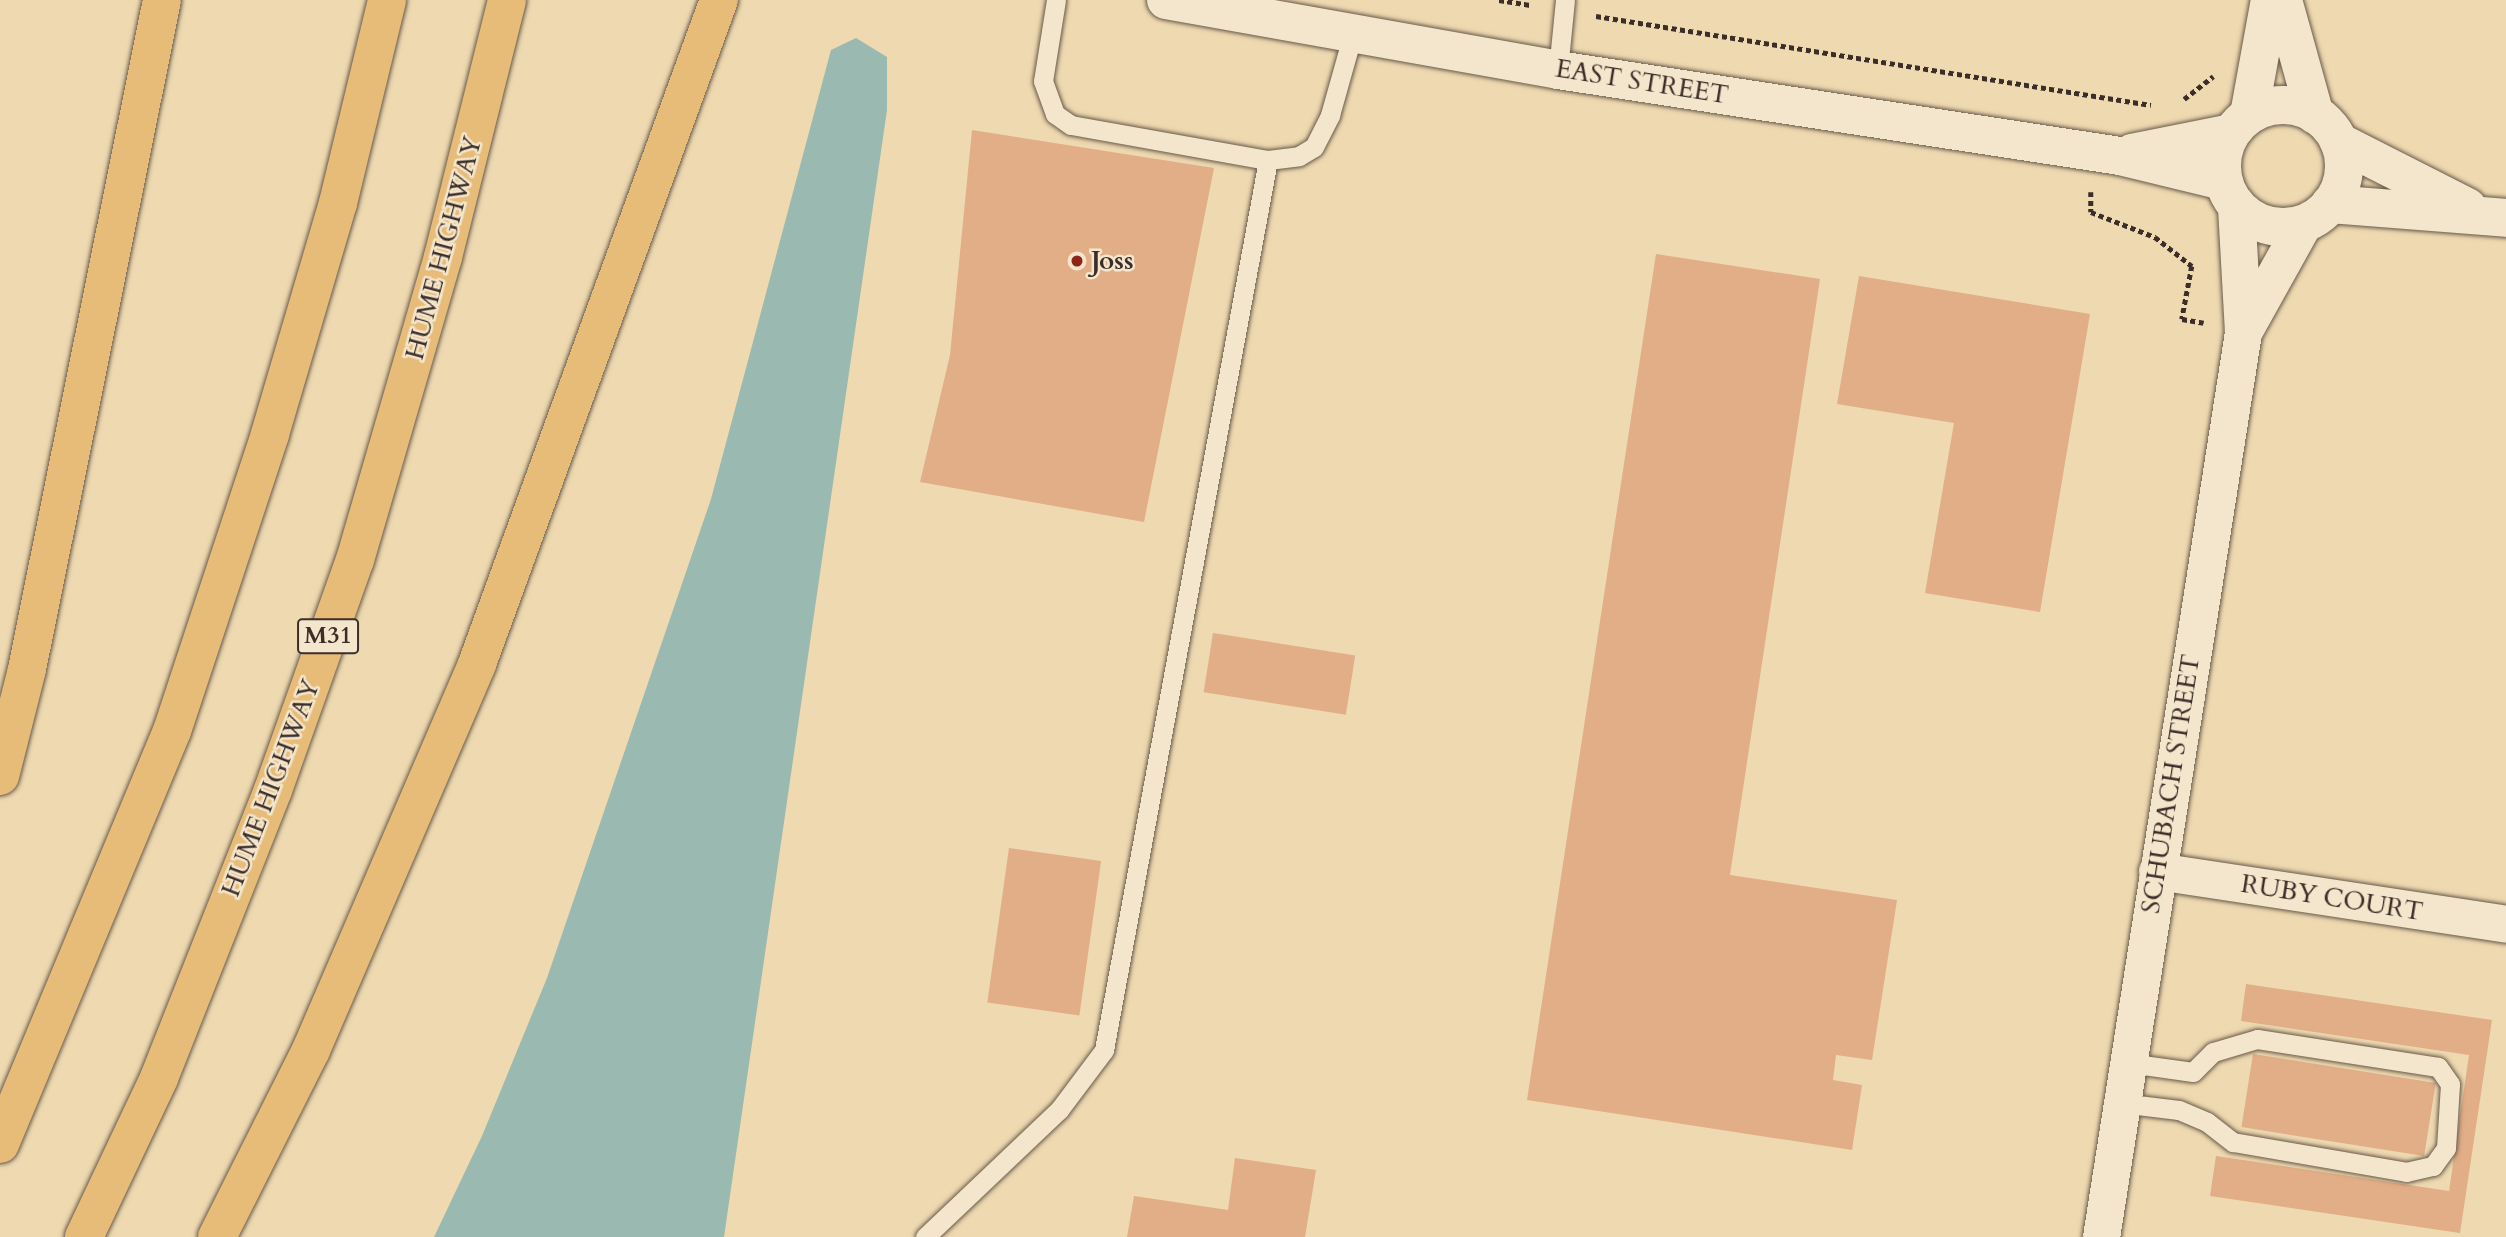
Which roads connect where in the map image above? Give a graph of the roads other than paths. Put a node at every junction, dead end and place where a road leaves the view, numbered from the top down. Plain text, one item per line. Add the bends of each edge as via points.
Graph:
1 (162, 0) edge
2 (387, 0) edge
3 (719, 0) edge
4 (1056, 0) edge
5 (1166, 0) edge
6 (2270, 0) edge
7 (2283, 0) edge
8 (1565, 5) edge
9 (506, 6) edge
10 (1353, 33) junction
11 (1558, 70) junction
12 (2240, 124) junction
13 (2327, 128) junction
14 (2106, 154) junction
15 (1268, 160) junction
16 (2229, 193) junction
17 (2317, 214) junction
18 (2494, 216) edge
19 (2244, 332) junction
20 (0, 776) edge
21 (2157, 871) junction
22 (2506, 924) edge
23 (2128, 1063) junction
24 (2122, 1103) junction
25 (0, 1144) edge
26 (84, 1237) edge
27 (217, 1237) edge
28 (925, 1237) edge
29 (2101, 1237) edge

1 - 20 highway via 27,669
2 - 25 highway via 338,203 270,434 172,731
3 - 27 highway via 477,664 311,1050
4 - 15 lane via 1043,81 1055,114 1071,125
5 - 10 main road, EAST STREET
6 - 12 main road
7 - 13 main road
8 - 11 lane
9 - 26 highway, HUME HIGHWAY / M31 via 443,257 355,560 273,790 159,1077
10 - 11 main road, EAST STREET
10 - 15 lane via 1329,116 1314,147 1299,156
11 - 14 main road, EAST STREET
12 - 13 main road via 2271,106 2293,106
12 - 14 main road, EAST STREET
12 - 16 main road via 2222,156
13 - 17 main road via 2343,174
13 - 18 main road
14 - 16 main road, EAST STREET
15 - 28 lane via 1104,1050 1059,1111
16 - 17 main road via 2267,225
16 - 19 street, SCHUBACH STREET
17 - 18 main road
17 - 19 street, SCHUBACH STREET
19 - 21 street, SCHUBACH STREET
21 - 22 street, RUBY COURT
21 - 23 street, SCHUBACH STREET
23 - 24 street, SCHUBACH STREET
23 - 24 lane via 2193,1072 2213,1052 2257,1039 2438,1067 2450,1084 2446,1148 2433,1166 2406,1172 2233,1142 2207,1122 2179,1110
24 - 29 street, SCHUBACH STREET

